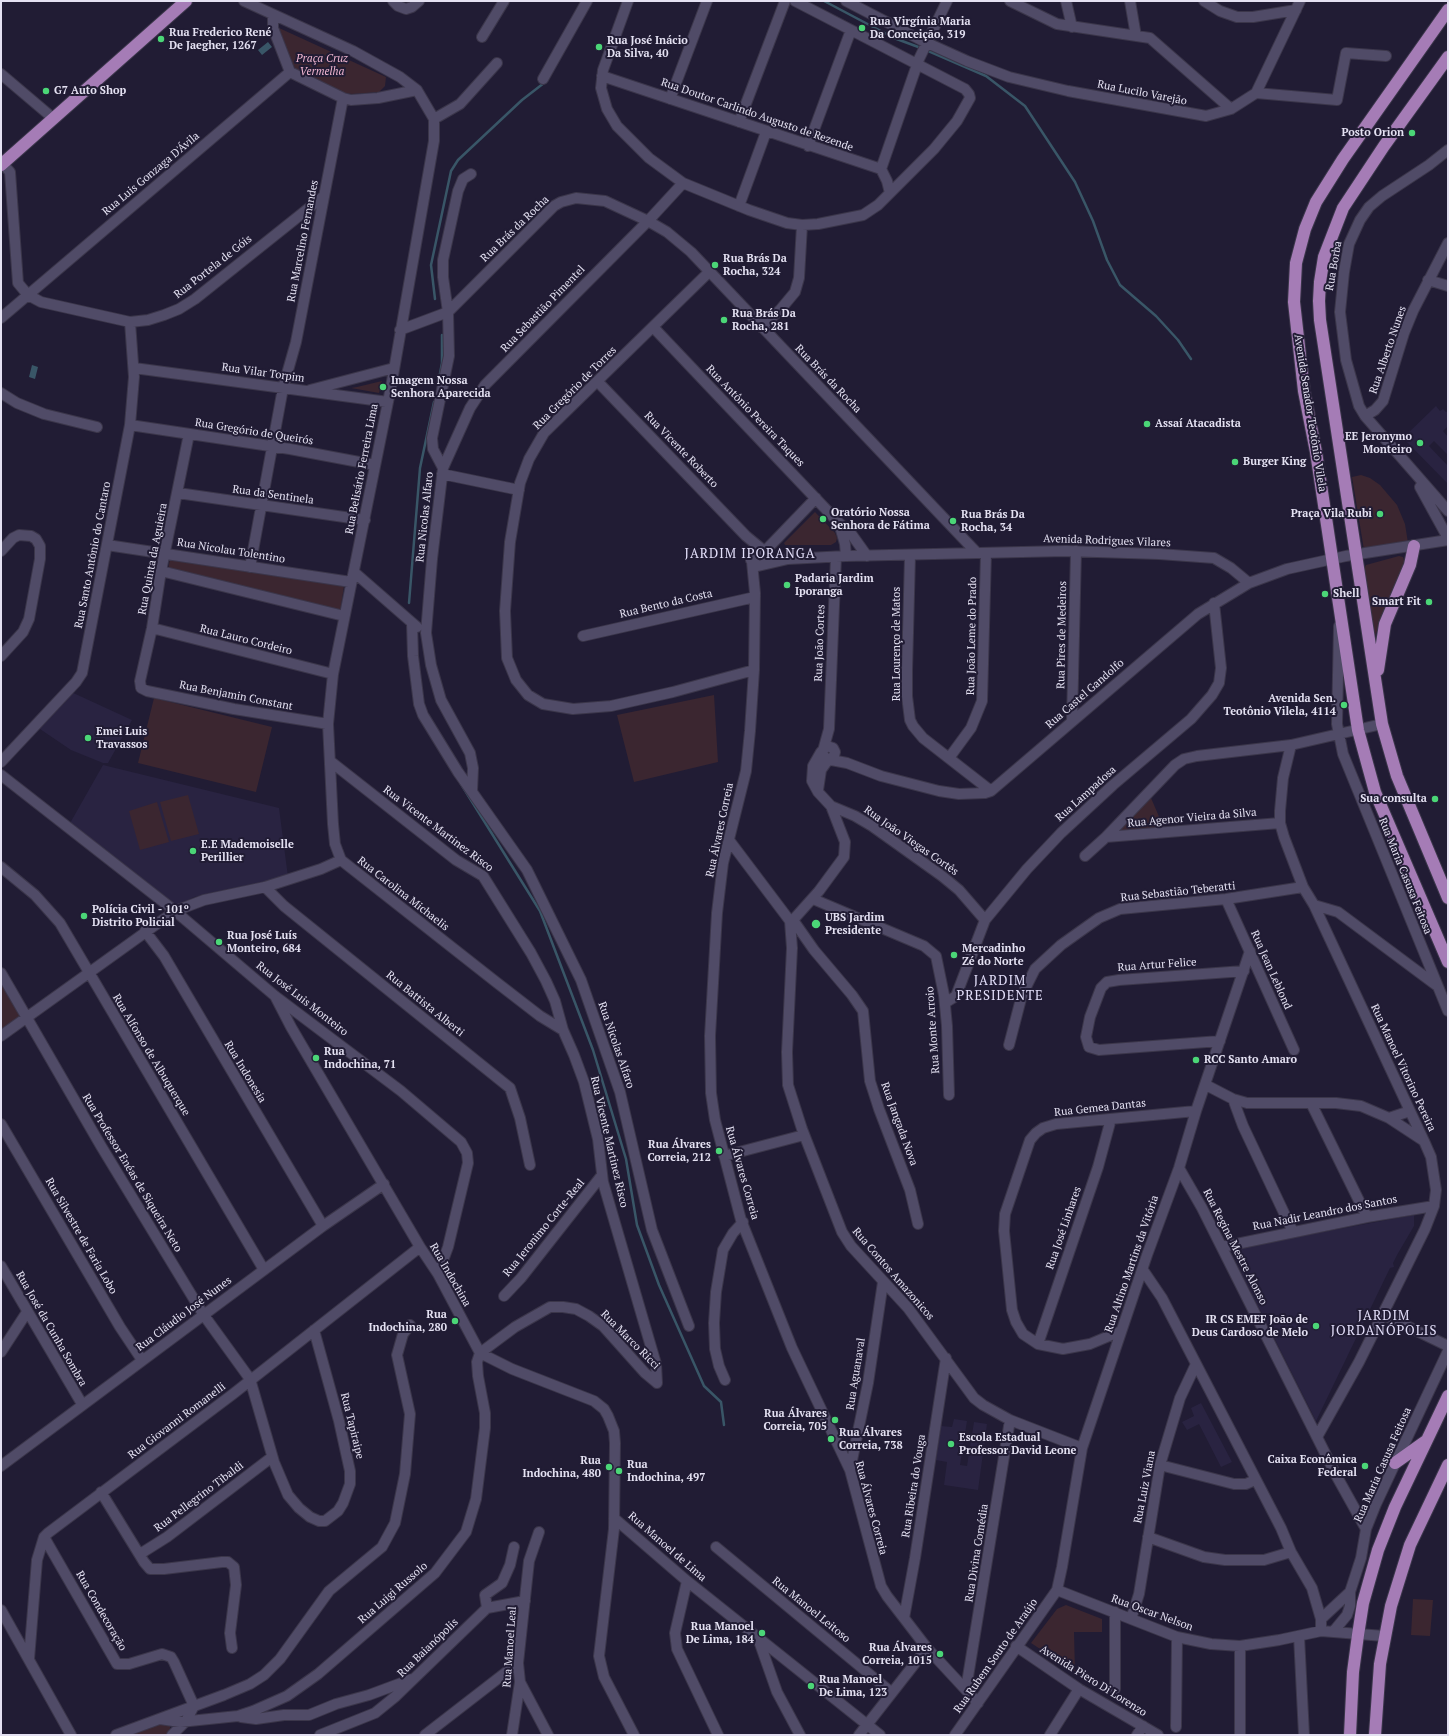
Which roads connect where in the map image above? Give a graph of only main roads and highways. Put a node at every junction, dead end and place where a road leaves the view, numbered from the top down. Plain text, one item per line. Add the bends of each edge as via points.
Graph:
1 (180, 3) edge
2 (1448, 10) edge
3 (1448, 57) edge
4 (2, 163) edge
5 (1414, 546) road end
6 (1377, 683) junction
7 (1448, 898) edge
8 (1448, 962) edge
9 (1448, 1396) edge
10 (1427, 1440) junction
11 (1396, 1463) road end
12 (1448, 1465) edge
13 (1350, 1735) edge
14 (1375, 1735) edge

1 - 4 main road via 54,119
2 - 8 main road, Avenida Senador Teotônio Vilela via 1324,189 1305,229 1296,263 1294,302 1304,391 1358,730 1375,792
3 - 6 main road via 1343,208 1330,237 1321,269 1320,320
5 - 6 main road via 1410,565 1385,624
6 - 7 main road via 1382,724 1397,776
9 - 10 main road
10 - 11 main road
10 - 13 main road via 1378,1550 1363,1603 1353,1672
12 - 14 main road via 1410,1544 1391,1606 1377,1690

